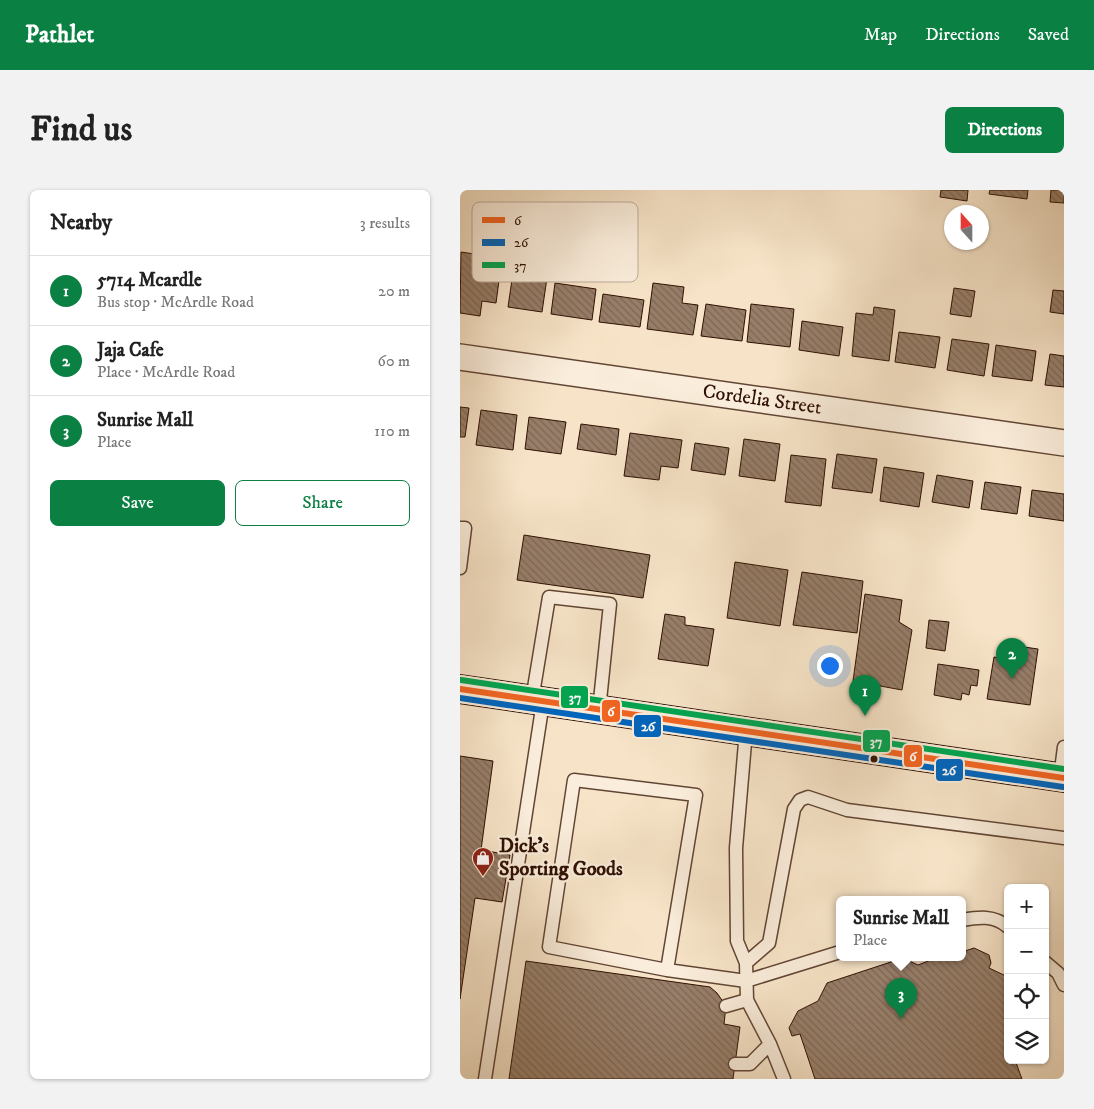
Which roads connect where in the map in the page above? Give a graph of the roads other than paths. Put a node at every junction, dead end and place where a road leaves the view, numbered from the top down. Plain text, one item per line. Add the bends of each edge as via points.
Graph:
1 (460, 357) edge
2 (1064, 443) edge
3 (460, 528) edge
4 (460, 568) edge
5 (460, 690) edge
6 (538, 701) junction
7 (599, 710) junction
8 (746, 731) junction
9 (1064, 747) edge
10 (1062, 778) edge
11 (1064, 838) edge
12 (966, 919) edge
13 (1004, 924) edge
14 (836, 953) edge
15 (746, 963) junction
16 (1049, 965) edge
17 (667, 970) junction
18 (746, 980) junction
19 (1064, 985) edge
20 (747, 1000) junction
21 (726, 1006) dead end
22 (770, 1044) junction
23 (735, 1064) dead end
24 (485, 1079) edge
25 (784, 1079) edge

1 - 2 street, Cordelia Street
3 - 4 lane via 465,528
5 - 6 main road
6 - 7 main road
6 - 7 lane via 549,597 610,604
6 - 24 lane
7 - 8 main road
8 - 10 main road
8 - 15 lane via 736,848 737,941
9 - 10 lane
11 - 15 lane via 847,810 808,797 800,800 794,809 769,943
12 - 13 lane via 984,916
14 - 18 lane
15 - 18 lane
16 - 19 lane via 1058,973
17 - 17 lane via 549,947 574,780 696,795
17 - 18 lane
18 - 20 lane
20 - 21 lane
20 - 22 lane
22 - 23 lane via 750,1064
22 - 25 lane

